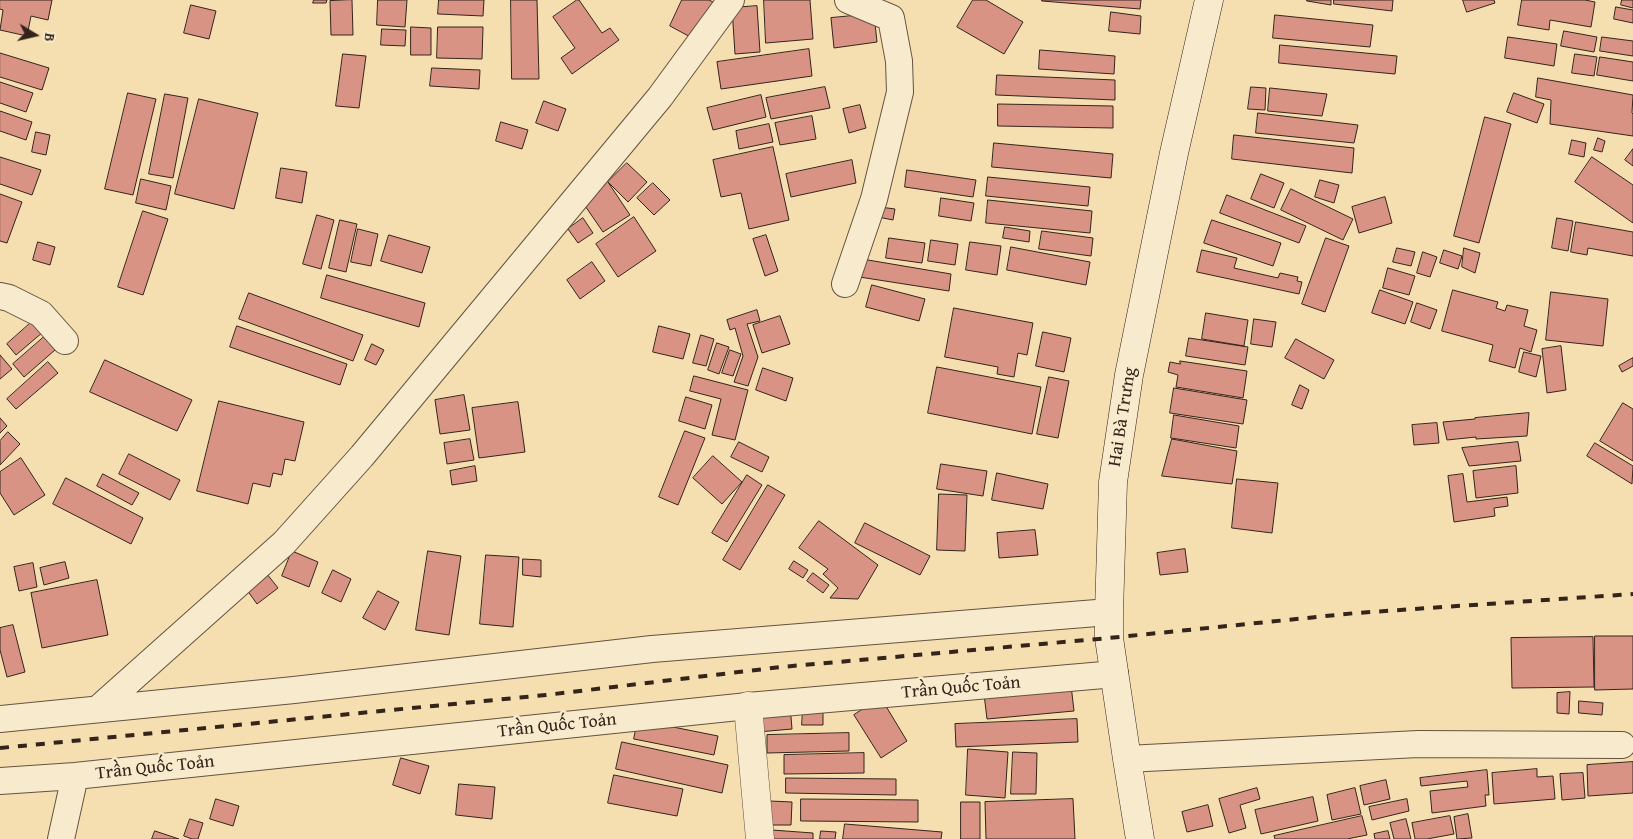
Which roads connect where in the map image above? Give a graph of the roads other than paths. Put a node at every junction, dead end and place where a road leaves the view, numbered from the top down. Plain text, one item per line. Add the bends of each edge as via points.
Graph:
1 (731, 0) edge
2 (848, 0) edge
3 (1209, 0) edge
4 (845, 284) dead end
5 (0, 296) edge
6 (65, 340) dead end
7 (1109, 612) junction
8 (1115, 674) junction
9 (748, 706) junction
10 (99, 708) junction
11 (0, 719) edge
12 (1622, 745) dead end
13 (1127, 759) junction
14 (75, 776) junction
15 (0, 781) edge
16 (61, 839) edge
17 (760, 839) edge
18 (1140, 839) edge

1 - 10 street via 660,97 356,463 284,543
2 - 4 street via 891,18 900,61 900,92 874,199
3 - 7 main road, Hai Bà Trưng via 1129,375 1113,482
5 - 6 street via 41,314
7 - 8 main road, Hai Bà Trưng via 1109,638
7 - 10 street via 652,649 294,690
8 - 9 street, Trần Quốc Toản
8 - 13 main road, Hai Bà Trưng
9 - 14 street, Trần Quốc Toản
9 - 17 main road
10 - 11 street
12 - 13 street via 1418,744
13 - 18 main road, Hai Bà Trưng
14 - 15 street, Trần Quốc Toản
14 - 16 street

